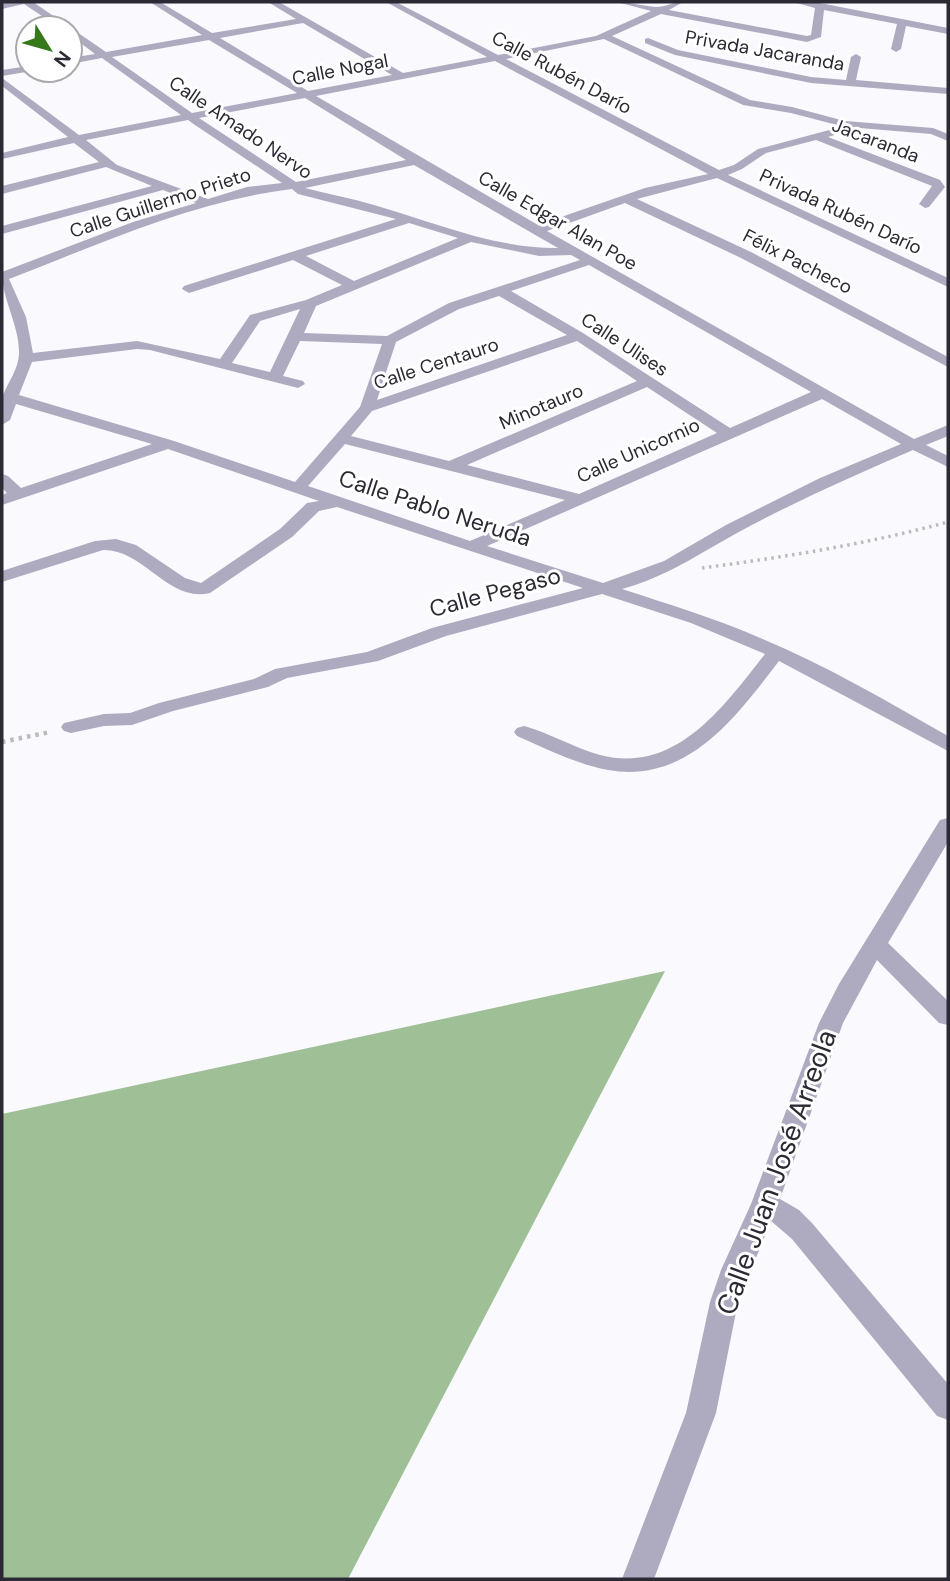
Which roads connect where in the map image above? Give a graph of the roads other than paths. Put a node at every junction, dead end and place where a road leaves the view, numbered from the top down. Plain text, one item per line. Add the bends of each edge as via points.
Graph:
1 (25, 2) edge
2 (155, 2) edge
3 (273, 2) edge
4 (390, 2) edge
5 (621, 2) edge
6 (679, 2) edge
7 (797, 2) edge
8 (2, 6) edge
9 (820, 6) junction
10 (661, 10) junction
11 (44, 14) edge
12 (304, 20) junction
13 (902, 22) junction
14 (623, 29) junction
15 (948, 31) edge
16 (604, 36) junction
17 (210, 37) junction
18 (84, 40) edge
19 (896, 50) dead end
20 (675, 52) junction
21 (106, 55) junction
22 (494, 57) junction
23 (856, 57) dead end
24 (84, 59) edge
25 (400, 75) junction
26 (2, 81) edge
27 (850, 83) junction
28 (747, 89) dead end
29 (948, 91) edge
30 (307, 93) junction
31 (759, 93) dead end
32 (771, 96) dead end
33 (192, 116) junction
34 (845, 124) junction
35 (816, 136) junction
36 (948, 138) edge
37 (75, 139) junction
38 (2, 156) edge
39 (415, 161) junction
40 (107, 163) junction
41 (718, 174) junction
42 (294, 185) junction
43 (164, 186) junction
44 (2, 190) edge
45 (626, 199) junction
46 (207, 202) junction
47 (925, 204) dead end
48 (410, 219) junction
49 (2, 230) edge
50 (537, 230) junction
51 (470, 238) junction
52 (572, 251) junction
53 (295, 256) junction
54 (589, 261) junction
55 (2, 278) edge
56 (948, 283) edge
57 (350, 284) junction
58 (189, 289) dead end
59 (499, 290) junction
60 (310, 303) junction
61 (295, 337) junction
62 (578, 337) junction
63 (390, 340) junction
64 (26, 358) junction
65 (948, 363) edge
66 (223, 365) junction
67 (275, 378) junction
68 (647, 382) junction
69 (298, 384) dead end
70 (8, 392) edge
71 (822, 393) junction
72 (367, 408) junction
73 (2, 420) edge
74 (948, 430) edge
75 (729, 434) junction
76 (340, 438) junction
77 (168, 444) junction
78 (912, 444) junction
79 (948, 462) edge
80 (451, 466) junction
81 (2, 479) edge
82 (299, 487) junction
83 (10, 497) edge
84 (580, 499) junction
85 (338, 502) junction
86 (471, 547) junction
87 (2, 577) edge
88 (606, 589) junction
89 (776, 652) junction
90 (71, 727) road end
91 (524, 732) dead end
92 (948, 745) edge
93 (948, 825) edge
94 (875, 944) junction
95 (948, 1016) edge
96 (765, 1204) junction
97 (948, 1406) edge
98 (638, 1579) edge

1 - 8 street
1 - 11 street
2 - 17 street, Calle Edgar Alan Poe
3 - 12 street
4 - 22 street, Calle Rubén Darío
5 - 10 street
6 - 10 street, Calle Nogal
7 - 9 street
9 - 10 street via 812,39
9 - 13 street
10 - 14 street, Calle Nogal
12 - 17 street
12 - 25 street
13 - 15 street
13 - 19 street
14 - 16 street, Calle Nogal
14 - 20 street, Privada Jacaranda
16 - 22 street, Calle Nogal
16 - 34 street via 737,100
17 - 21 street
17 - 30 street, Calle Edgar Alan Poe
18 - 21 street, Calle Amado Nervo
20 - 27 street, Privada Jacaranda via 811,80
20 - 28 street via 724,82
21 - 24 street
21 - 33 street, Calle Amado Nervo
22 - 25 street, Calle Nogal
22 - 41 street, Calle Rubén Darío
23 - 27 street
25 - 30 street, Calle Nogal
26 - 37 street
27 - 29 street, Privada Jacaranda
30 - 33 street, Calle Nogal
30 - 39 street, Calle Edgar Alan Poe
31 - 32 street
33 - 37 street, Calle Nogal
33 - 42 street, Calle Amado Nervo
34 - 35 street
34 - 36 street via 933,131
35 - 41 street via 759,152
35 - 47 street, Jacaranda via 936,183 939,187
37 - 38 street, Calle Nogal
37 - 40 street
39 - 42 street, Calle Guillermo Prieto
39 - 50 street, Calle Edgar Alan Poe
40 - 43 street
40 - 44 street
41 - 45 street
41 - 56 street, Privada Rubén Darío
42 - 46 street, Calle Guillermo Prieto via 254,189
42 - 48 street, Calle Amado Nervo via 305,192
43 - 46 street
43 - 49 street
45 - 50 street
45 - 65 street, Félix Pacheco via 746,255
46 - 55 street, Calle Guillermo Prieto
48 - 51 street, Calle Amado Nervo
48 - 53 street
50 - 52 street, Calle Edgar Alan Poe
51 - 52 street, Calle Amado Nervo via 539,252
51 - 57 street
52 - 54 street, Calle Edgar Alan Poe
53 - 57 street
53 - 58 street
54 - 59 street
54 - 71 street, Calle Edgar Alan Poe
55 - 64 street
57 - 60 street
59 - 62 street, Calle Ulises
59 - 63 street via 454,306
60 - 61 street
60 - 66 street via 255,318
61 - 63 street
61 - 67 street
62 - 68 street, Calle Ulises
62 - 72 street, Calle Centauro
63 - 72 street
64 - 66 street via 137,345
64 - 70 street
66 - 67 street
67 - 69 street
68 - 75 street, Calle Ulises
68 - 80 street, Minotauro
70 - 73 street
70 - 77 street, Calle Pablo Neruda
71 - 75 street, Calle Unicornio
71 - 78 street, Calle Edgar Alan Poe
72 - 76 street, Calle Centauro
74 - 78 street, Calle Pegaso
75 - 84 street, Calle Unicornio
76 - 80 street
76 - 82 street, Calle Centauro
77 - 82 street, Calle Pablo Neruda
77 - 83 street
78 - 79 street, Calle Edgar Alan Poe
78 - 88 street, Calle Pegaso via 814,487 670,565
80 - 84 street
81 - 83 street
82 - 85 street, Calle Pablo Neruda
84 - 86 street, Calle Unicornio
85 - 86 street, Calle Pablo Neruda
85 - 87 street via 313,507 286,533 204,589 187,587 142,555 115,544
86 - 88 street, Calle Pablo Neruda
88 - 89 street, Calle Pablo Neruda via 698,619
88 - 90 street, Calle Pegaso via 439,632 383,653 282,673 132,719
89 - 91 street via 718,725 694,746 666,760 610,764
89 - 92 street, Calle Pablo Neruda via 890,709
93 - 94 street, Calle Juan José Arreola
94 - 95 street
94 - 96 street, Calle Juan José Arreola via 837,1007
96 - 97 street via 803,1231
96 - 98 street, Calle Juan José Arreola via 728,1291 701,1413

